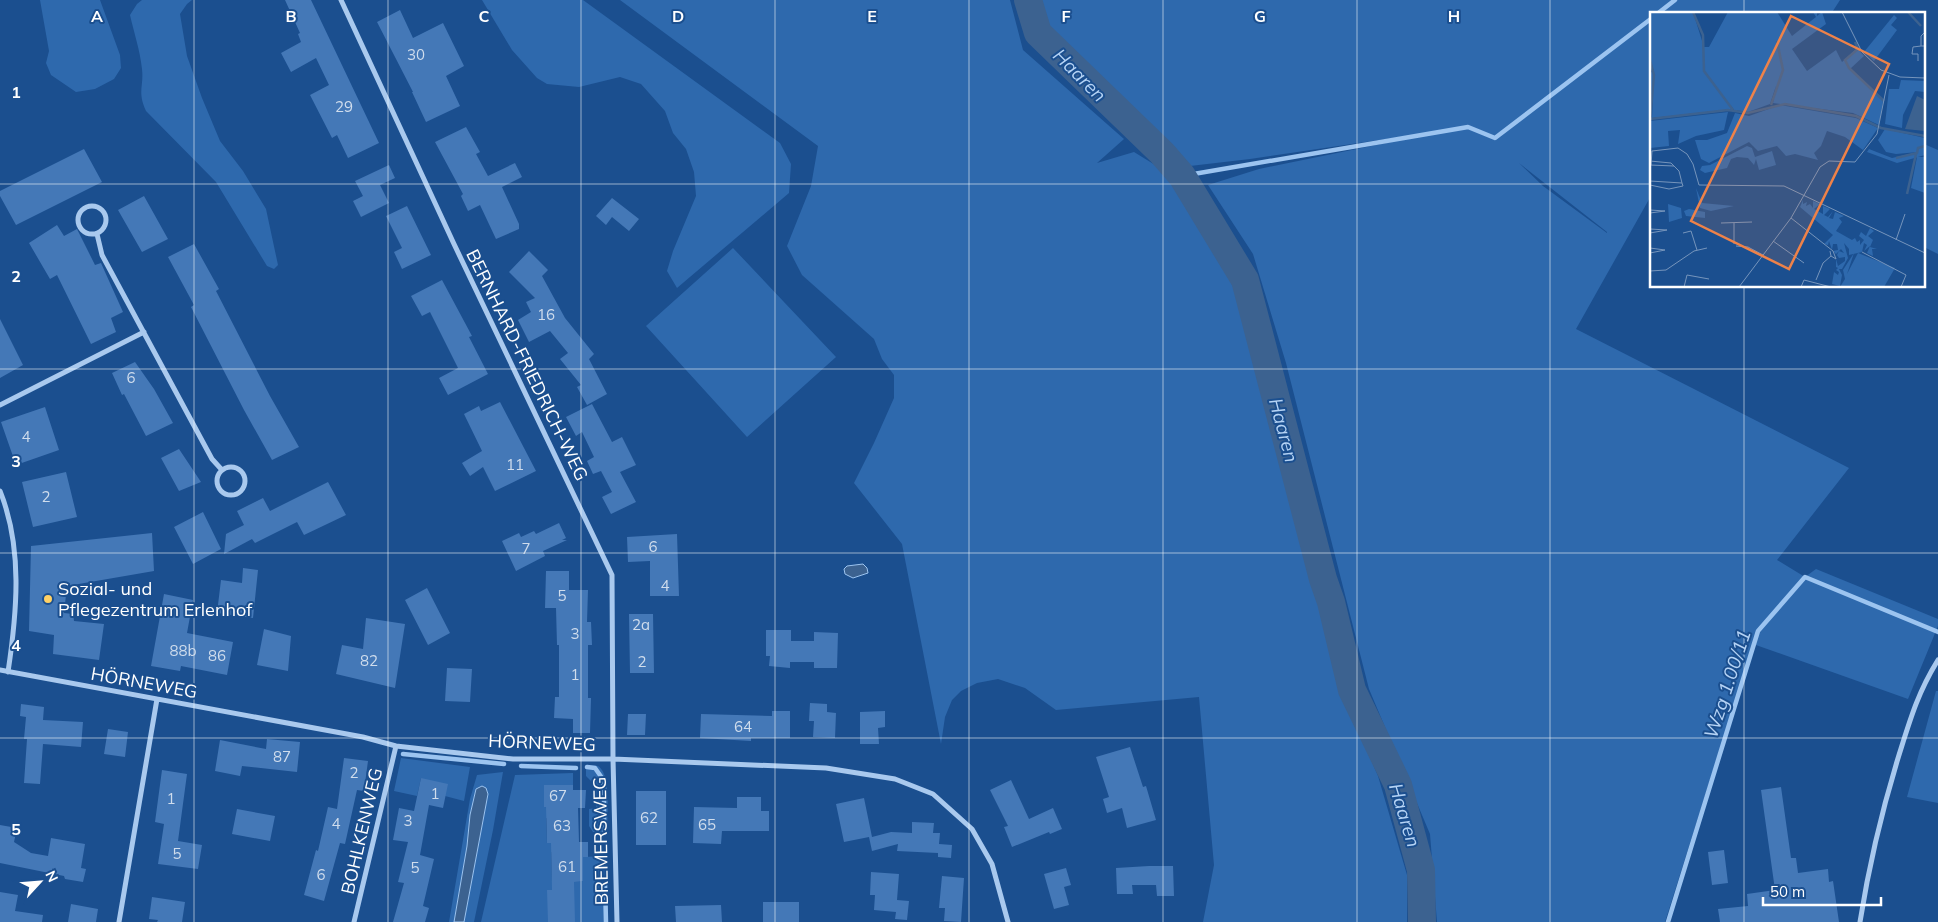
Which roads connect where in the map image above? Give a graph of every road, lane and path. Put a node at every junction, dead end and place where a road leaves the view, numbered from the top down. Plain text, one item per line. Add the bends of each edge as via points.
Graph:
1 (341, 0) edge
2 (97, 234) junction
3 (144, 332) junction
4 (0, 405) edge
5 (222, 470) junction
6 (0, 490) edge
7 (1938, 660) edge
8 (0, 670) edge
9 (8, 672) junction
10 (157, 699) junction
11 (396, 746) junction
12 (613, 759) junction
13 (120, 922) edge
14 (354, 922) edge
15 (617, 922) edge
16 (1008, 922) edge
17 (1860, 922) edge

1 - 12 street, BERNHARD-FRIEDRICH-WEG via 612,575
2 - 2 street via 105,228 107,218 103,210 90,206 82,210 78,222 87,234
2 - 3 street via 102,255
3 - 4 street
3 - 5 street via 212,459
5 - 5 street via 217,482 221,492 235,495 243,489 246,480 242,471 230,466
6 - 9 street via 13,533 17,568 14,633
7 - 17 street via 1916,701 1886,795
8 - 9 street, HÖRNEWEG
9 - 10 street, HÖRNEWEG
10 - 11 street, HÖRNEWEG
10 - 13 street
11 - 12 street, HÖRNEWEG via 513,758
11 - 14 street, BOHLKENWEG
12 - 15 street, BREMERSWEG
12 - 16 street, HÖRNEWEG via 826,768 895,779 933,794 972,829 992,864

